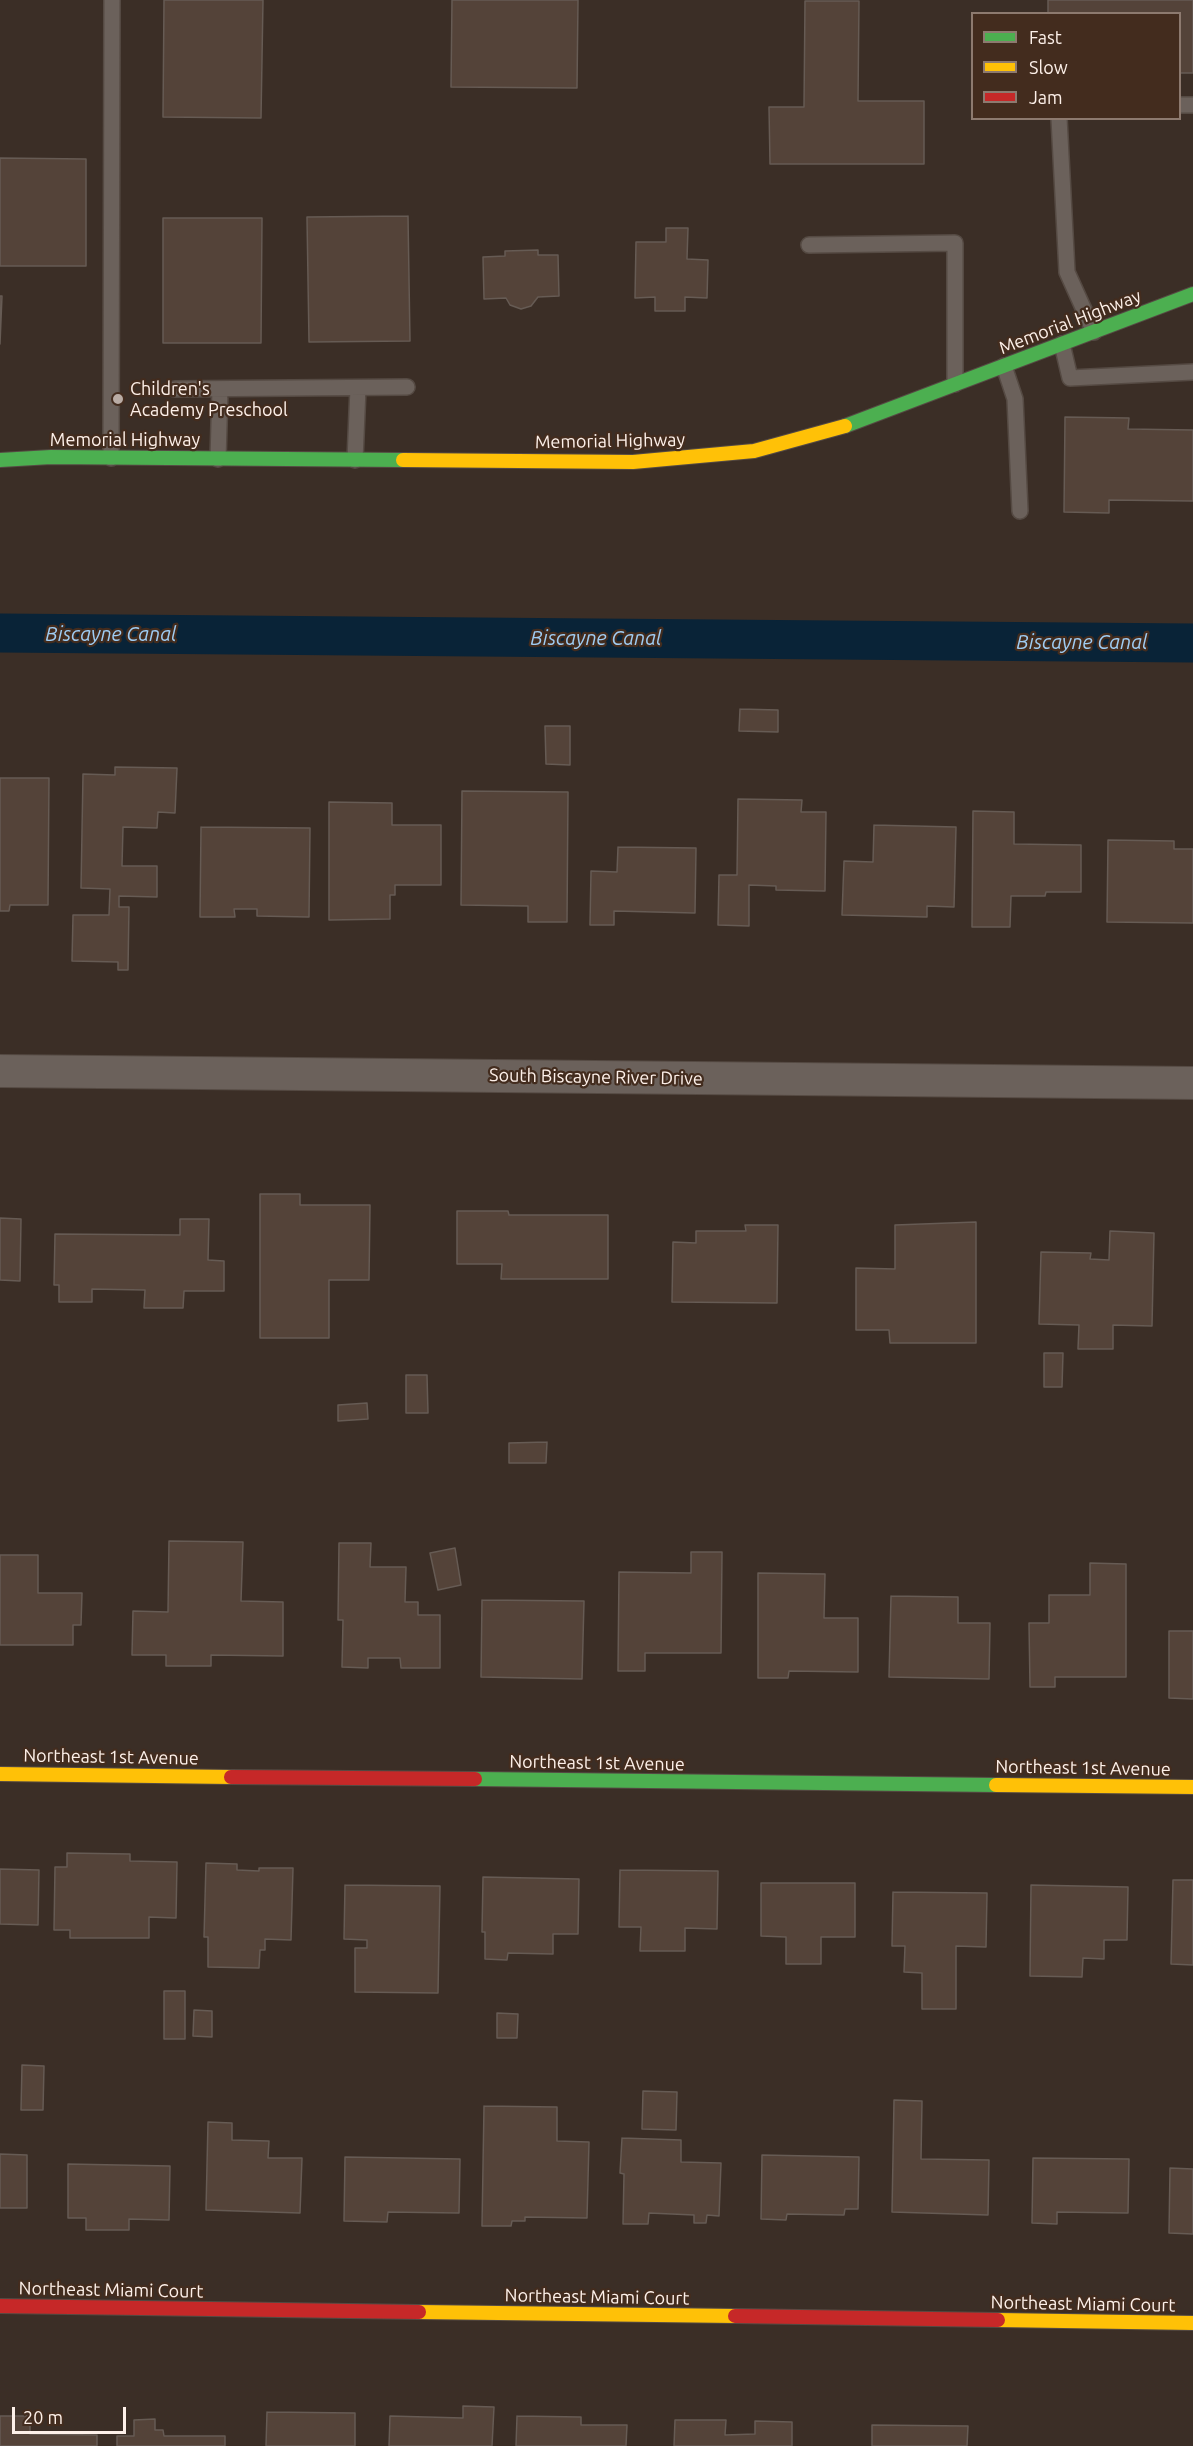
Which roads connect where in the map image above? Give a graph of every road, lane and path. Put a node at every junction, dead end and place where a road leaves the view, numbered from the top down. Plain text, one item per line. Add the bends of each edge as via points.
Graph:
1 (112, 0) edge
2 (1059, 120) edge
3 (809, 245) dead end
4 (1193, 294) edge
5 (1094, 332) junction
6 (1062, 344) junction
7 (1004, 366) junction
8 (1193, 372) edge
9 (955, 384) junction
10 (407, 387) dead end
11 (358, 388) junction
12 (176, 389) dead end
13 (220, 390) junction
14 (111, 458) junction
15 (218, 459) junction
16 (355, 459) junction
17 (0, 460) edge
18 (1020, 511) dead end
19 (0, 1071) edge
20 (1193, 1083) edge
21 (0, 1774) edge
22 (1193, 1787) edge
23 (0, 2306) edge
24 (1193, 2323) edge

1 - 14 lane
2 - 5 lane via 1067,272
3 - 9 lane via 955,243
4 - 5 street, Memorial Highway
5 - 6 street, Memorial Highway
6 - 7 street, Memorial Highway
6 - 8 lane via 1070,378
7 - 9 street, Memorial Highway
7 - 18 lane via 1016,399
9 - 16 street, Memorial Highway via 843,427 754,452 633,462
10 - 11 lane
11 - 13 lane
11 - 16 lane
12 - 13 lane
13 - 15 lane
14 - 15 street, Memorial Highway
14 - 17 street, Memorial Highway
15 - 16 street, Memorial Highway
19 - 20 street, South Biscayne River Drive
21 - 22 street, Northeast 1st Avenue
23 - 24 street, Northeast Miami Court

